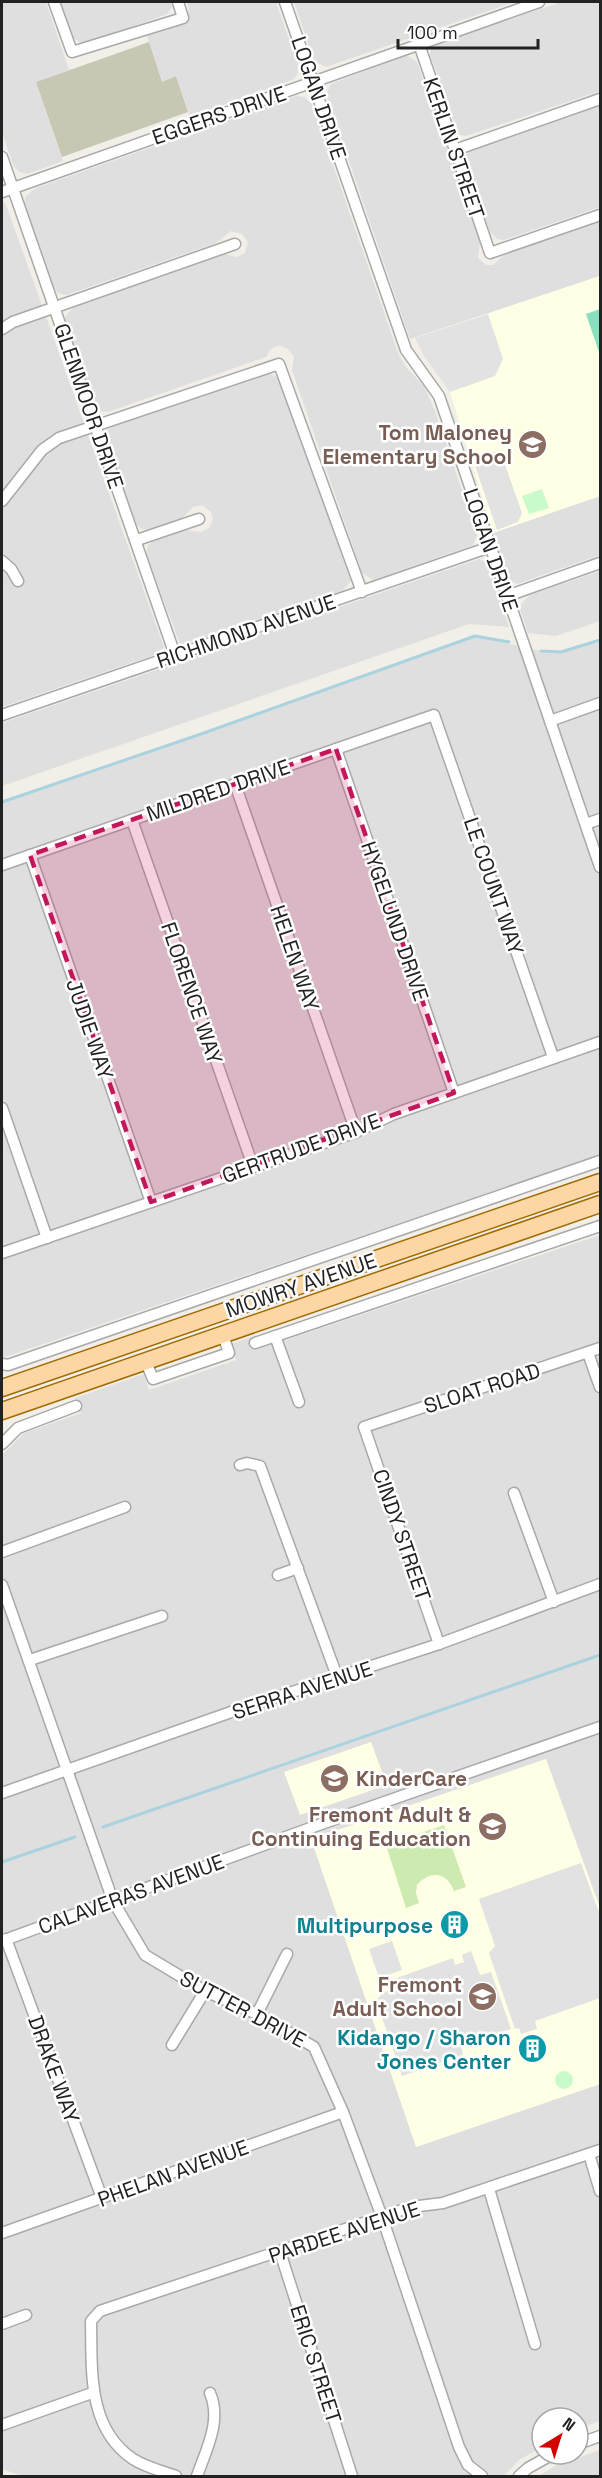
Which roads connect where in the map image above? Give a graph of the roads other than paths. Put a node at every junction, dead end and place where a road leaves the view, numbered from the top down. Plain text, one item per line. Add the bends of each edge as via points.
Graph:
1 (54, 2) edge
2 (178, 2) edge
3 (285, 2) edge
4 (539, 2) edge
5 (419, 44) junction
6 (313, 82) junction
7 (600, 99) edge
8 (455, 150) junction
9 (2, 158) edge
10 (7, 190) edge
11 (600, 215) edge
12 (235, 244) dead end
13 (55, 308) junction
14 (2, 329) edge
15 (94, 424) junction
16 (2, 501) edge
17 (199, 519) dead end
18 (137, 540) junction
19 (490, 548) junction
20 (2, 561) edge
21 (600, 563) edge
22 (18, 581) dead end
23 (362, 592) junction
24 (507, 596) junction
25 (175, 655) junction
26 (600, 703) edge
27 (2, 715) edge
28 (434, 715) joint
29 (550, 721) junction
30 (336, 749) junction
31 (235, 784) junction
32 (600, 819) edge
33 (132, 820) junction
34 (586, 824) junction
35 (30, 855) junction
36 (2, 865) edge
37 (600, 867) edge
38 (600, 1042) edge
39 (553, 1057) junction
40 (454, 1093) junction
41 (2, 1108) edge
42 (356, 1132) junction
43 (600, 1161) edge
44 (253, 1166) junction
45 (600, 1182) edge
46 (151, 1202) junction
47 (600, 1204) edge
48 (600, 1226) edge
49 (47, 1238) junction
50 (2, 1253) edge
51 (275, 1336) junction
52 (255, 1343) dead end
53 (600, 1348) edge
54 (588, 1353) junction
55 (2, 1364) edge
56 (600, 1387) edge
57 (2, 1388) edge
58 (299, 1402) dead end
59 (76, 1406) dead end
60 (2, 1412) edge
61 (364, 1427) joint
62 (2, 1444) edge
63 (240, 1465) dead end
64 (514, 1493) dead end
65 (125, 1507) dead end
66 (2, 1552) edge
67 (298, 1569) junction
68 (278, 1575) dead end
69 (600, 1584) edge
70 (2, 1585) edge
71 (554, 1602) junction
72 (162, 1616) dead end
73 (439, 1644) junction
74 (30, 1660) junction
75 (339, 1679) junction
76 (600, 1727) edge
77 (69, 1771) junction
78 (2, 1793) edge
79 (112, 1901) junction
80 (4, 1940) edge
81 (287, 1954) dead end
82 (205, 1991) junction
83 (257, 2014) junction
84 (172, 2045) dead end
85 (343, 2112) junction
86 (600, 2150) edge
87 (589, 2154) junction
88 (489, 2189) junction
89 (600, 2192) edge
90 (102, 2198) junction
91 (382, 2217) junction
92 (2, 2233) edge
93 (280, 2252) junction
94 (26, 2316) dead end
95 (2, 2324) edge
96 (535, 2344) dead end
97 (92, 2393) junction
98 (210, 2393) dead end
99 (2, 2425) edge
100 (534, 2466) edge
101 (176, 2476) edge
102 (197, 2476) edge
103 (352, 2476) edge
104 (482, 2476) edge
105 (519, 2476) edge

1 - 2 street via 72,52 183,18
3 - 6 street, LOGAN DRIVE
4 - 5 street, EGGERS DRIVE
5 - 6 street, EGGERS DRIVE
5 - 8 street, KERLIN STREET
6 - 10 street, EGGERS DRIVE
6 - 19 street, LOGAN DRIVE via 406,350 439,396
7 - 8 street
8 - 11 street, KERLIN STREET via 490,253
9 - 10 street, GLENMOOR DRIVE
10 - 13 street, GLENMOOR DRIVE
12 - 13 street
13 - 14 street
13 - 15 street, GLENMOOR DRIVE
15 - 16 street via 59,438 42,450
15 - 18 street, GLENMOOR DRIVE
15 - 23 street via 279,364
17 - 18 street
18 - 25 street, GLENMOOR DRIVE
19 - 23 street, RICHMOND AVENUE
19 - 24 street, LOGAN DRIVE
20 - 22 street
21 - 24 street
23 - 25 street, RICHMOND AVENUE
24 - 29 street, LOGAN DRIVE
25 - 27 street, RICHMOND AVENUE
26 - 29 street
28 - 30 street, MILDRED DRIVE
28 - 39 street, LE COUNT WAY
29 - 34 street, LOGAN DRIVE
30 - 31 street, MILDRED DRIVE
30 - 40 street, HYGELUND DRIVE
31 - 33 street, MILDRED DRIVE
31 - 42 street, HELEN WAY
32 - 34 street
33 - 35 street, MILDRED DRIVE
33 - 44 street, FLORENCE WAY
34 - 37 street, LOGAN DRIVE
35 - 36 street, MILDRED DRIVE
35 - 46 street, JUDIE WAY
38 - 39 street, GERTRUDE DRIVE
39 - 40 street, GERTRUDE DRIVE
40 - 42 street, GERTRUDE DRIVE
41 - 49 street
42 - 44 street, GERTRUDE DRIVE
43 - 55 street, MOWRY AVENUE
44 - 46 street, GERTRUDE DRIVE
45 - 57 main road, MOWRY AVENUE
46 - 49 street, GERTRUDE DRIVE
47 - 60 main road, MOWRY AVENUE
48 - 51 street, MOWRY AVENUE
49 - 50 street, GERTRUDE DRIVE
51 - 52 street, MOWRY AVENUE
51 - 58 street
53 - 54 street, SLOAT ROAD
54 - 56 street
54 - 61 street, SLOAT ROAD
59 - 62 street via 18,1428
61 - 73 street, CINDY STREET
63 - 67 street via 260,1466
64 - 71 street
65 - 66 street
67 - 68 street
67 - 75 street
69 - 71 street, SERRA AVENUE
70 - 74 street, SUTTER DRIVE
71 - 73 street, SERRA AVENUE
72 - 74 street
73 - 75 street, SERRA AVENUE
74 - 77 street, SUTTER DRIVE
75 - 77 street, SERRA AVENUE via 234,1711
76 - 79 street, CALAVERAS AVENUE
77 - 78 street, SERRA AVENUE
77 - 79 street, SUTTER DRIVE
79 - 80 street, CALAVERAS AVENUE
79 - 82 street, SUTTER DRIVE via 146,1955
80 - 90 street, DRAKE WAY
81 - 83 street
82 - 83 street, SUTTER DRIVE
82 - 84 street
83 - 85 street, SUTTER DRIVE via 314,2047
85 - 90 street, PHELAN AVENUE
85 - 91 street, SUTTER DRIVE
86 - 87 street, PARDEE AVENUE
87 - 88 street, PARDEE AVENUE
87 - 89 street
88 - 91 street, PARDEE AVENUE
88 - 96 street
90 - 92 street, PHELAN AVENUE
91 - 93 street, PARDEE AVENUE
91 - 104 street, SUTTER DRIVE via 459,2447 468,2465
93 - 97 street, PARDEE AVENUE via 100,2311 90,2321
93 - 103 street, ERIC STREET
94 - 95 street
97 - 99 street
97 - 101 street via 106,2431 120,2449 135,2461
98 - 102 street via 215,2424
100 - 105 street

